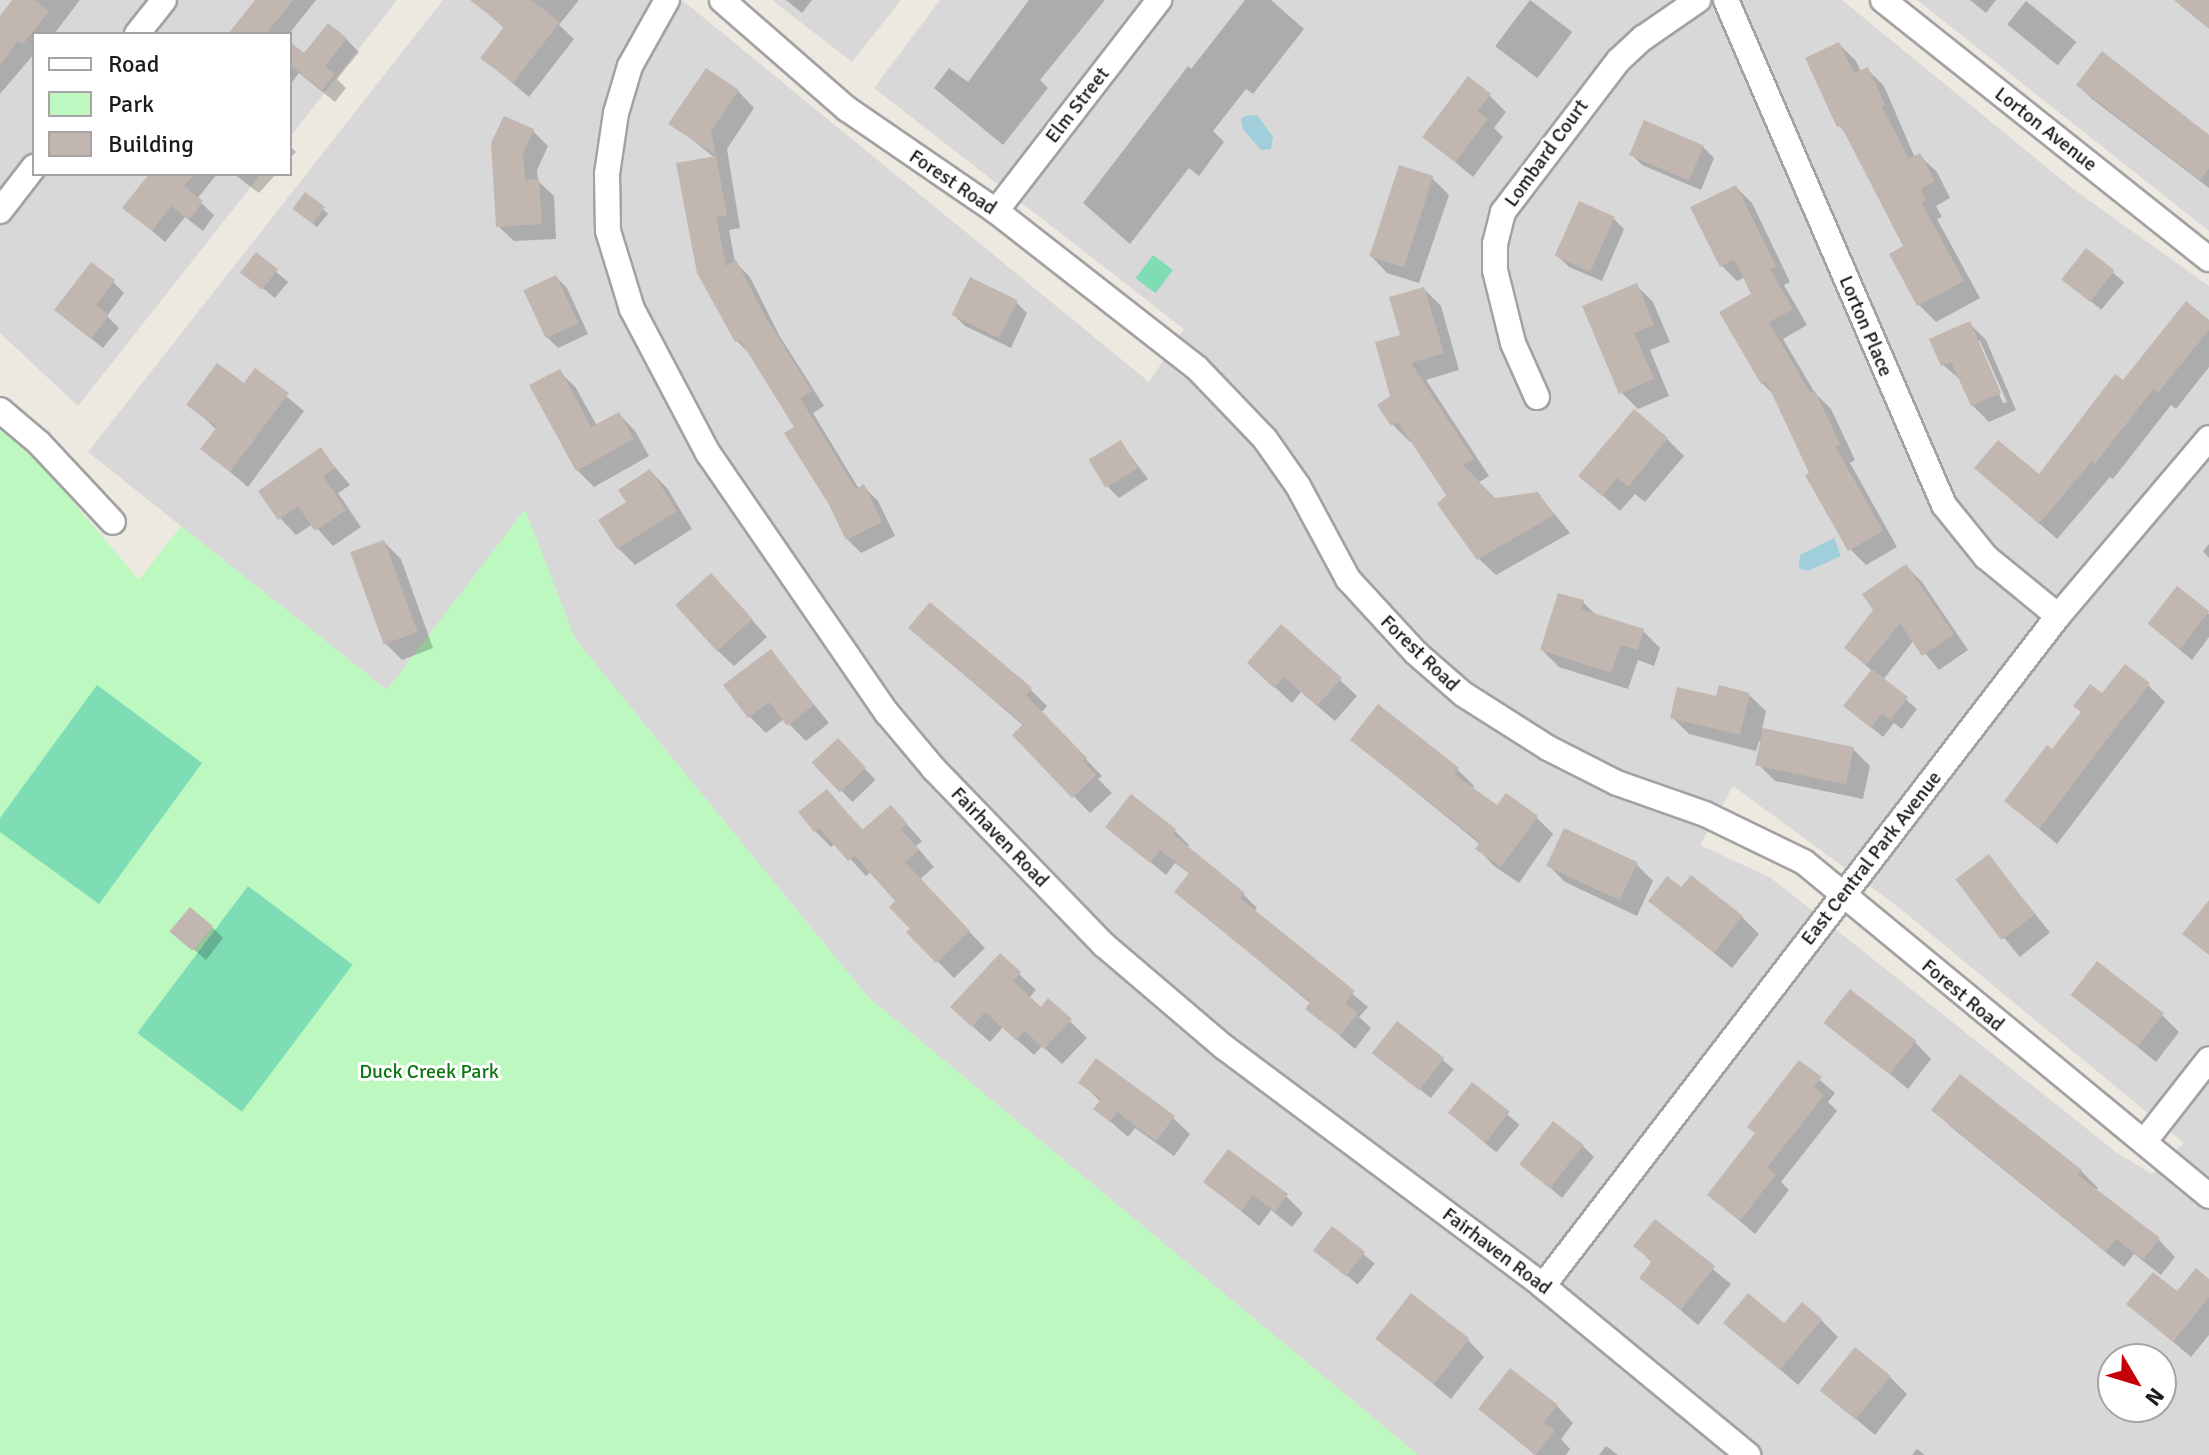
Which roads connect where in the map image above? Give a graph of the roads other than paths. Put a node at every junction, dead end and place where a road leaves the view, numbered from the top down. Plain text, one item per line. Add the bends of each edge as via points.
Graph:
1 (164, 0) edge
2 (667, 0) edge
3 (722, 0) edge
4 (1159, 0) edge
5 (1698, 0) edge
6 (1726, 0) edge
7 (1883, 0) edge
8 (139, 32) edge
9 (32, 170) edge
10 (0, 211) edge
11 (996, 211) junction
12 (2209, 259) edge
13 (1537, 397) dead end
14 (0, 410) edge
15 (2209, 438) edge
16 (113, 522) dead end
17 (2058, 616) junction
18 (1843, 894) junction
19 (2209, 1059) edge
20 (2144, 1142) junction
21 (2209, 1196) edge
22 (1543, 1286) junction
23 (1748, 1455) edge

1 - 8 street
2 - 22 street, Fairhaven Road via 630,66 616,113 607,174 608,231 632,309 708,453 887,713 1104,945 1224,1047
3 - 11 street, Forest Road via 847,109
4 - 11 street, Elm Street
5 - 13 street, Lombard Court via 1619,60 1503,212 1495,270 1513,343
6 - 17 street, Lorton Place via 1944,505 1986,557
7 - 12 street, Lorton Avenue
9 - 10 street
11 - 18 street, Forest Road via 1149,328 1237,407 1298,486 1348,579 1416,653 1463,694 1548,748 1617,783 1705,814 1790,855
14 - 16 street via 39,443
15 - 17 street, East Central Park Avenue
17 - 18 street, East Central Park Avenue
18 - 20 street, Forest Road
18 - 22 street, East Central Park Avenue
19 - 20 street
20 - 21 street, Forest Road
22 - 23 street, Fairhaven Road

